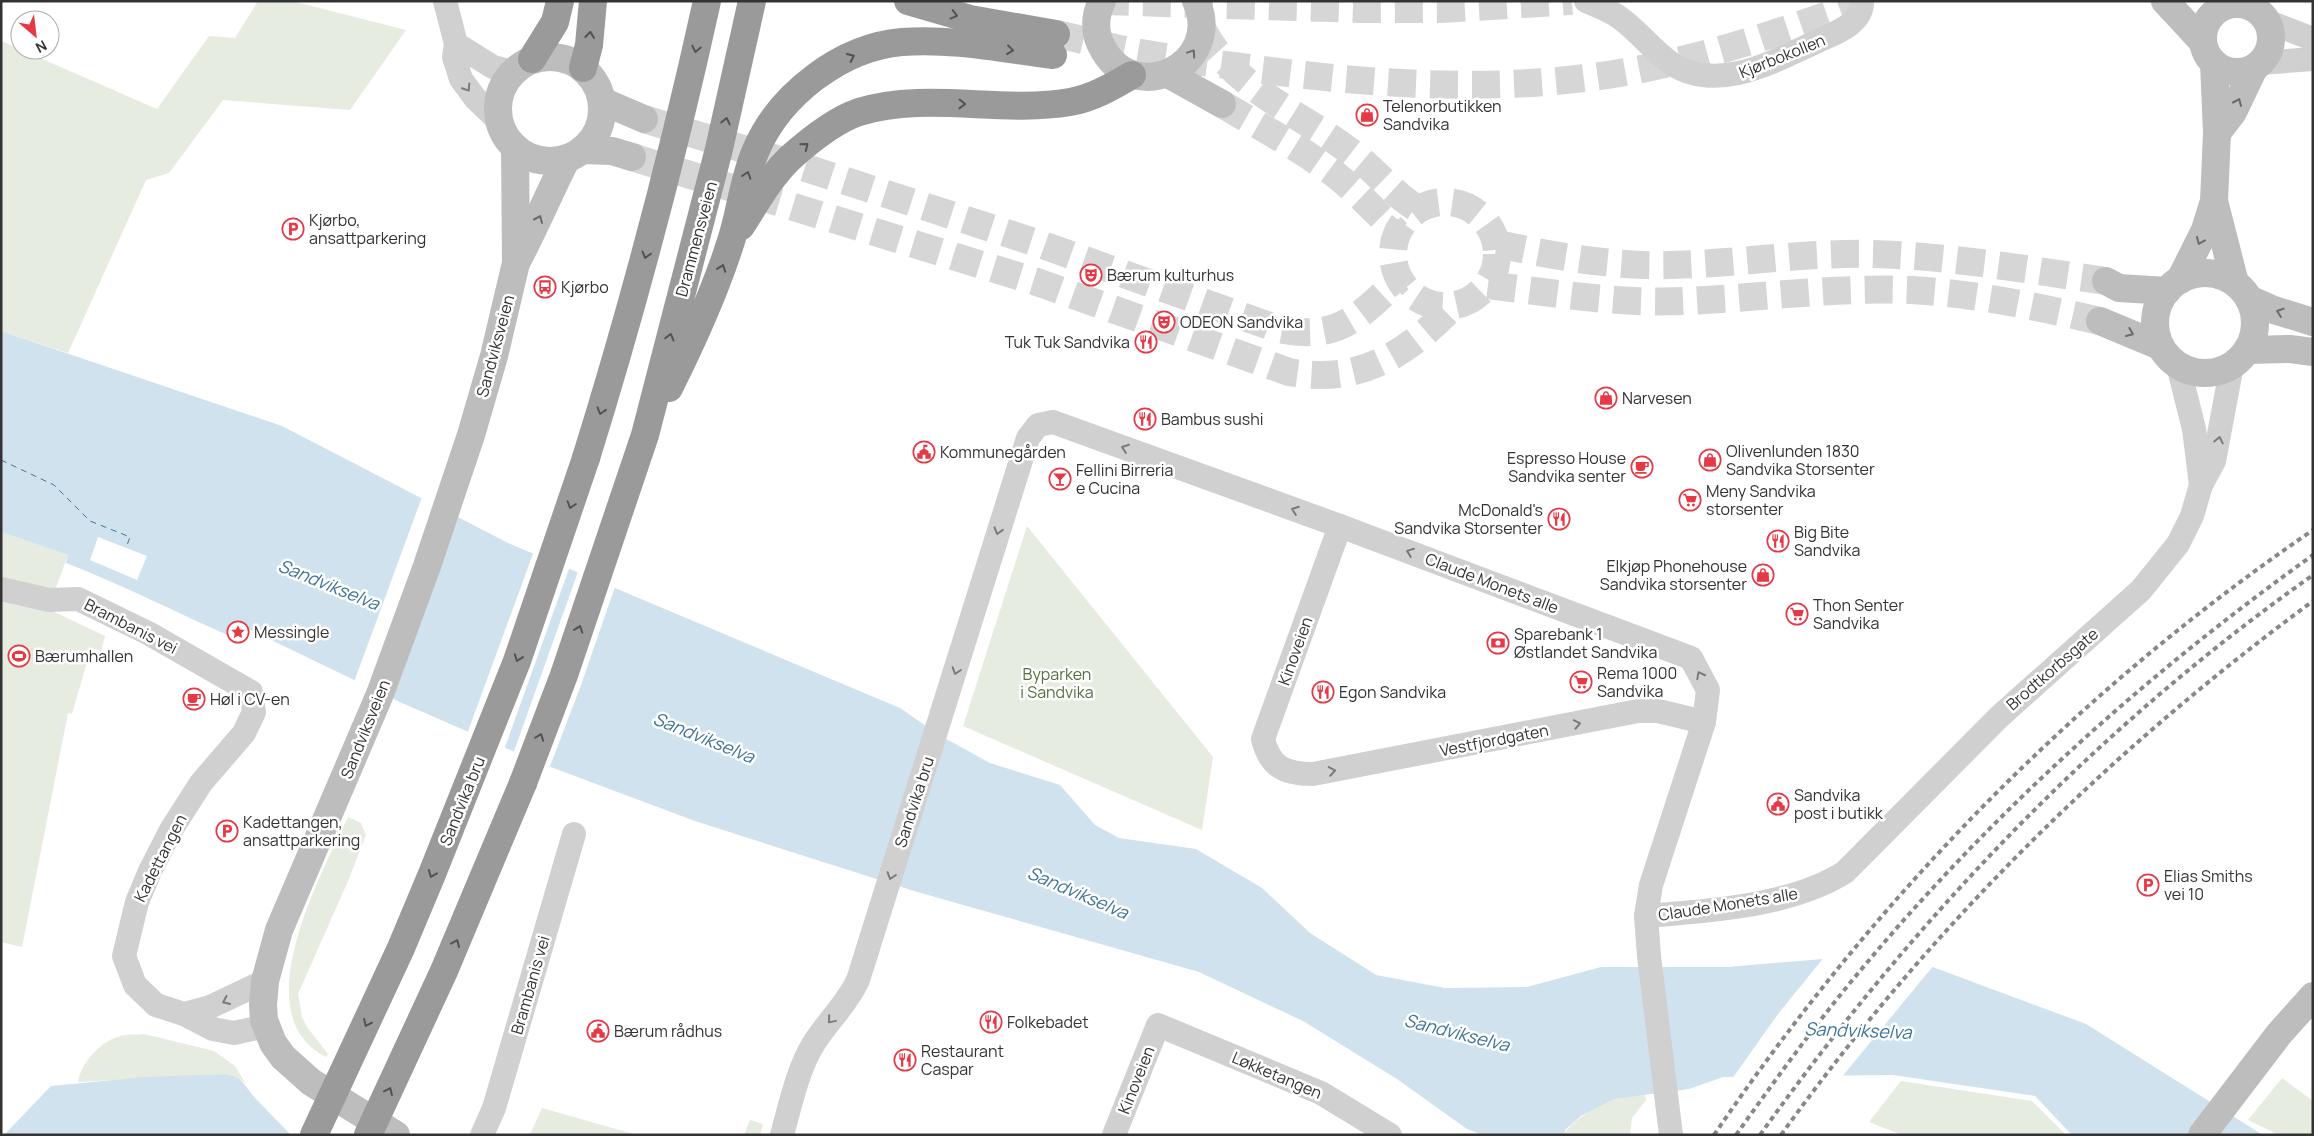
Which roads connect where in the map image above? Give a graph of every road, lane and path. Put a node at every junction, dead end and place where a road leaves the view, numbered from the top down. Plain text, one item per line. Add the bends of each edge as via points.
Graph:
1 (445, 1) edge
2 (560, 1) edge
3 (593, 1) edge
4 (707, 1) edge
5 (908, 1) edge
6 (1102, 1) edge
7 (1196, 1) edge
8 (1586, 1) edge
9 (1862, 1) edge
10 (2165, 1) edge
11 (752, 2) edge
12 (2229, 3) edge
13 (2266, 13) edge
14 (2313, 39) edge
15 (456, 44) junction
16 (2208, 53) junction
17 (2313, 59) edge
18 (522, 65) junction
19 (2257, 65) junction
20 (583, 68) junction
21 (1132, 74) junction
22 (1168, 74) junction
23 (602, 101) junction
24 (1222, 104) tunnel mouth
25 (644, 119) tunnel mouth
26 (499, 121) junction
27 (2217, 134) junction
28 (515, 148) junction
29 (574, 154) junction
30 (632, 157) tunnel mouth
31 (2214, 201) junction
32 (732, 239) junction
33 (516, 262) junction
34 (2106, 281) tunnel mouth
35 (2174, 285) junction
36 (2242, 291) junction
37 (2100, 321) tunnel mouth
38 (2313, 322) edge
39 (2313, 352) edge
40 (2169, 356) junction
41 (2239, 357) junction
42 (1038, 426) joint
43 (644, 435) junction
44 (2200, 485) junction
45 (1340, 526) junction
46 (1, 589) edge
47 (251, 692) joint
48 (1704, 722) junction
49 (1284, 770) joint
50 (574, 834) dead end
51 (1880, 838) joint
52 (1646, 916) junction
53 (265, 981) junction
54 (2313, 996) edge
55 (184, 1014) junction
56 (1158, 1025) joint
57 (266, 1026) junction
58 (314, 1135) edge
59 (368, 1135) edge
60 (396, 1135) edge
61 (482, 1135) edge
62 (782, 1135) edge
63 (1114, 1135) edge
64 (1390, 1135) edge
65 (1671, 1135) edge
66 (2202, 1135) edge

1 - 15 street
2 - 18 highway via 554,22
20 -> 3 highway via 589,46
4 -> 58 highway, Sandvika bru, bridge via 656,216 586,458 517,660 401,948
5 - 32 highway via 1055,45 901,42 881,45 852,56 822,72 780,110 756,149 745,180
6 - 21 main road via 1096,23 1098,40 1117,67
22 -> 7 main road via 1181,67 1198,43 1202,20
8 - 9 street, Kjørbokollen via 1615,14 1673,64 1702,75 1725,76 1762,65 1846,29 1862,7
10 - 16 main road
43 -> 11 highway, Drammensveien via 719,149
12 - 13 main road
12 - 16 main road via 2209,19 2204,30
13 - 14 street
13 - 19 main road via 2270,39 2265,56
15 - 18 street via 493,67
15 -> 26 street via 456,67 468,90
16 - 19 main road via 2233,72 2244,72
16 - 27 main road
17 - 19 street
18 - 20 main road via 550,56 567,59
18 - 26 main road via 506,80 499,95
27 -> 19 main road via 2233,112
20 - 23 main road via 596,82
21 - 22 main road via 1156,77
32 -> 21 highway via 790,158 833,126 858,113 913,104 1033,105 1071,102 1110,88
22 - 24 main road
23 - 25 main road
23 - 29 main road via 601,120 594,136
26 - 28 main road via 503,133
27 - 31 main road
28 - 29 main road via 531,158 549,161
28 - 33 main road, Sandviksveien
29 - 30 main road via 612,151
33 -> 29 main road, Sandviksveien via 538,222 552,187
31 -> 35 main road via 2198,245
31 - 36 main road
43 -> 32 highway via 711,297
33 - 53 main road, Sandviksveien via 471,435 400,640 328,820 279,930
34 - 35 main road via 2119,288
35 - 36 main road via 2194,274 2208,273 2222,276
35 - 40 main road via 2159,303 2155,317 2156,332
38 -> 36 main road via 2274,310
36 - 41 main road via 2254,316 2254,334
37 -> 40 main road
39 - 41 main road via 2290,348
40 - 41 main road via 2191,371 2205,373 2219,371
40 - 44 street, Brodtkorbsgate via 2194,429
44 -> 41 street, Brodtkorbsgate via 2214,461
45 -> 42 street, Claude Monets alle via 1053,422
42 -> 62 street, Sandvika bru via 1028,438 1015,476 858,980 852,994 813,1046
59 -> 43 highway, Drammensveien, bridge via 444,971 523,783 564,675
44 - 51 street, Brodtkorbsgate via 2192,516 2178,544 2146,584 1999,717
48 -> 45 street, Claude Monets alle via 1708,690 1691,658
45 - 49 street, Kinoveien via 1263,740 1272,761
46 - 47 street, Brambanis vei via 49,600 78,599 148,632
47 - 55 street, Kadettangen via 254,712 244,733 202,784 171,830 137,902 127,936 124,956 135,985 156,1005
49 -> 48 street, Vestfjordgaten via 1313,774 1638,711 1658,711
48 - 52 street, Claude Monets alle via 1651,885
50 - 61 street, Brambanis vei via 494,1108
51 - 52 street, Claude Monets alle via 1845,872 1808,892 1700,911
52 - 65 street, Claude Monets alle
53 -> 55 street via 228,1000
53 - 57 main road, Sandviksveien via 263,1005
54 - 66 main road via 2252,1067
55 - 57 street, Kadettangen via 213,1029 234,1033
56 - 63 street, Kinoveien
56 - 64 street, Løkketangen via 1321,1093
57 - 60 main road, Sandviksveien via 273,1043 295,1070

